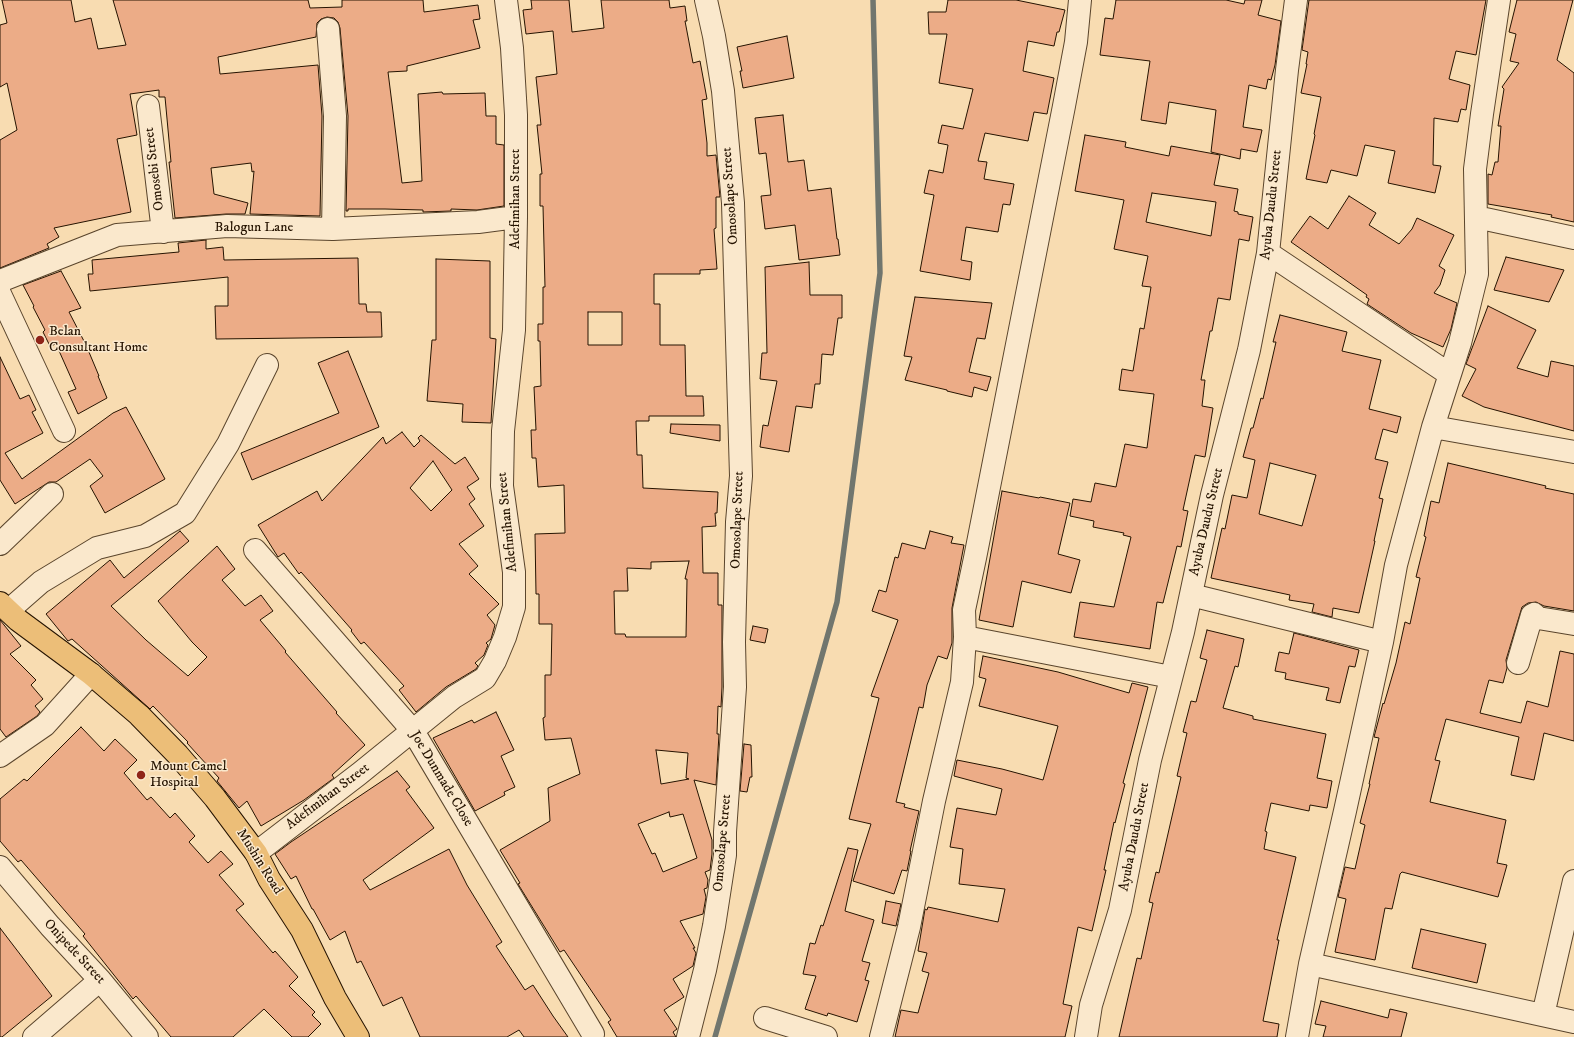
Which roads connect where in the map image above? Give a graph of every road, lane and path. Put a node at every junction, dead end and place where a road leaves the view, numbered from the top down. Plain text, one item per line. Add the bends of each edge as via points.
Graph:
1 (506, 0) edge
2 (706, 0) edge
3 (1080, 0) edge
4 (1296, 0) edge
5 (1500, 0) edge
6 (328, 30) dead end
7 (148, 106) dead end
8 (516, 217) junction
9 (1476, 217) junction
10 (333, 229) junction
11 (162, 232) junction
12 (1574, 238) edge
13 (1268, 253) junction
14 (0, 281) edge
15 (0, 294) edge
16 (267, 365) dead end
17 (1449, 374) junction
18 (1433, 426) junction
19 (64, 430) dead end
20 (1574, 452) edge
21 (52, 494) dead end
22 (0, 544) edge
23 (255, 550) dead end
24 (1191, 595) junction
25 (4, 606) edge
26 (1574, 624) edge
27 (965, 637) junction
28 (1382, 642) junction
29 (1518, 663) dead end
30 (91, 674) junction
31 (1171, 677) junction
32 (413, 731) junction
33 (0, 756) edge
34 (256, 852) junction
35 (0, 867) edge
36 (1574, 881) edge
37 (1310, 964) junction
38 (100, 980) junction
39 (1543, 1015) junction
40 (765, 1018) dead end
41 (1574, 1022) edge
42 (593, 1034) dead end
43 (34, 1037) edge
44 (147, 1037) edge
45 (358, 1037) edge
46 (688, 1037) edge
47 (826, 1037) edge
48 (881, 1037) edge
49 (1086, 1037) edge
50 (1297, 1037) edge

1 - 8 street, Adefimihan Street via 516,116
2 - 46 street, Omosolape Street via 723,91 733,203 740,476 734,642 735,687 725,855 714,926
3 - 27 street via 1076,42 1064,106 964,610
4 - 13 street, Ayuba Daudu Street
5 - 9 street via 1475,169
6 - 10 street via 334,116
7 - 11 street, Omosebi Street
8 - 10 street, Balogun Lane via 478,222
8 - 32 street, Adefimihan Street via 514,330 503,431 502,486 514,572 514,606 505,638 485,678 454,697
9 - 12 street
9 - 17 street via 1477,274 1460,343
10 - 11 street, Balogun Lane via 227,226
11 - 14 street, Balogun Lane via 116,236
13 - 17 street
13 - 24 street, Ayuba Daudu Street via 1249,350 1212,495
15 - 19 street
16 - 25 street via 228,444 185,513 145,536 97,548
17 - 18 street
18 - 20 street
18 - 28 street via 1396,565
21 - 22 street
23 - 32 street, Joe Dunmade Close
24 - 28 street
24 - 31 street, Ayuba Daudu Street
25 - 30 main road, Mushin Road via 18,620
26 - 29 street via 1532,615
27 - 31 street
27 - 48 street via 962,682 934,801 909,927
28 - 37 street
30 - 33 street via 45,725
30 - 34 main road, Mushin Road via 139,715 178,754
31 - 49 street, Ayuba Daudu Street via 1150,760 1120,910 1091,1006
32 - 34 street, Adefimihan Street
32 - 42 street, Joe Dunmade Close
34 - 45 main road, Mushin Road via 269,879 302,930 335,998
35 - 38 street, Onipede Street
36 - 39 street
37 - 39 street
37 - 50 street
38 - 43 street
38 - 44 street, Onipede Street
39 - 41 street
40 - 47 street

